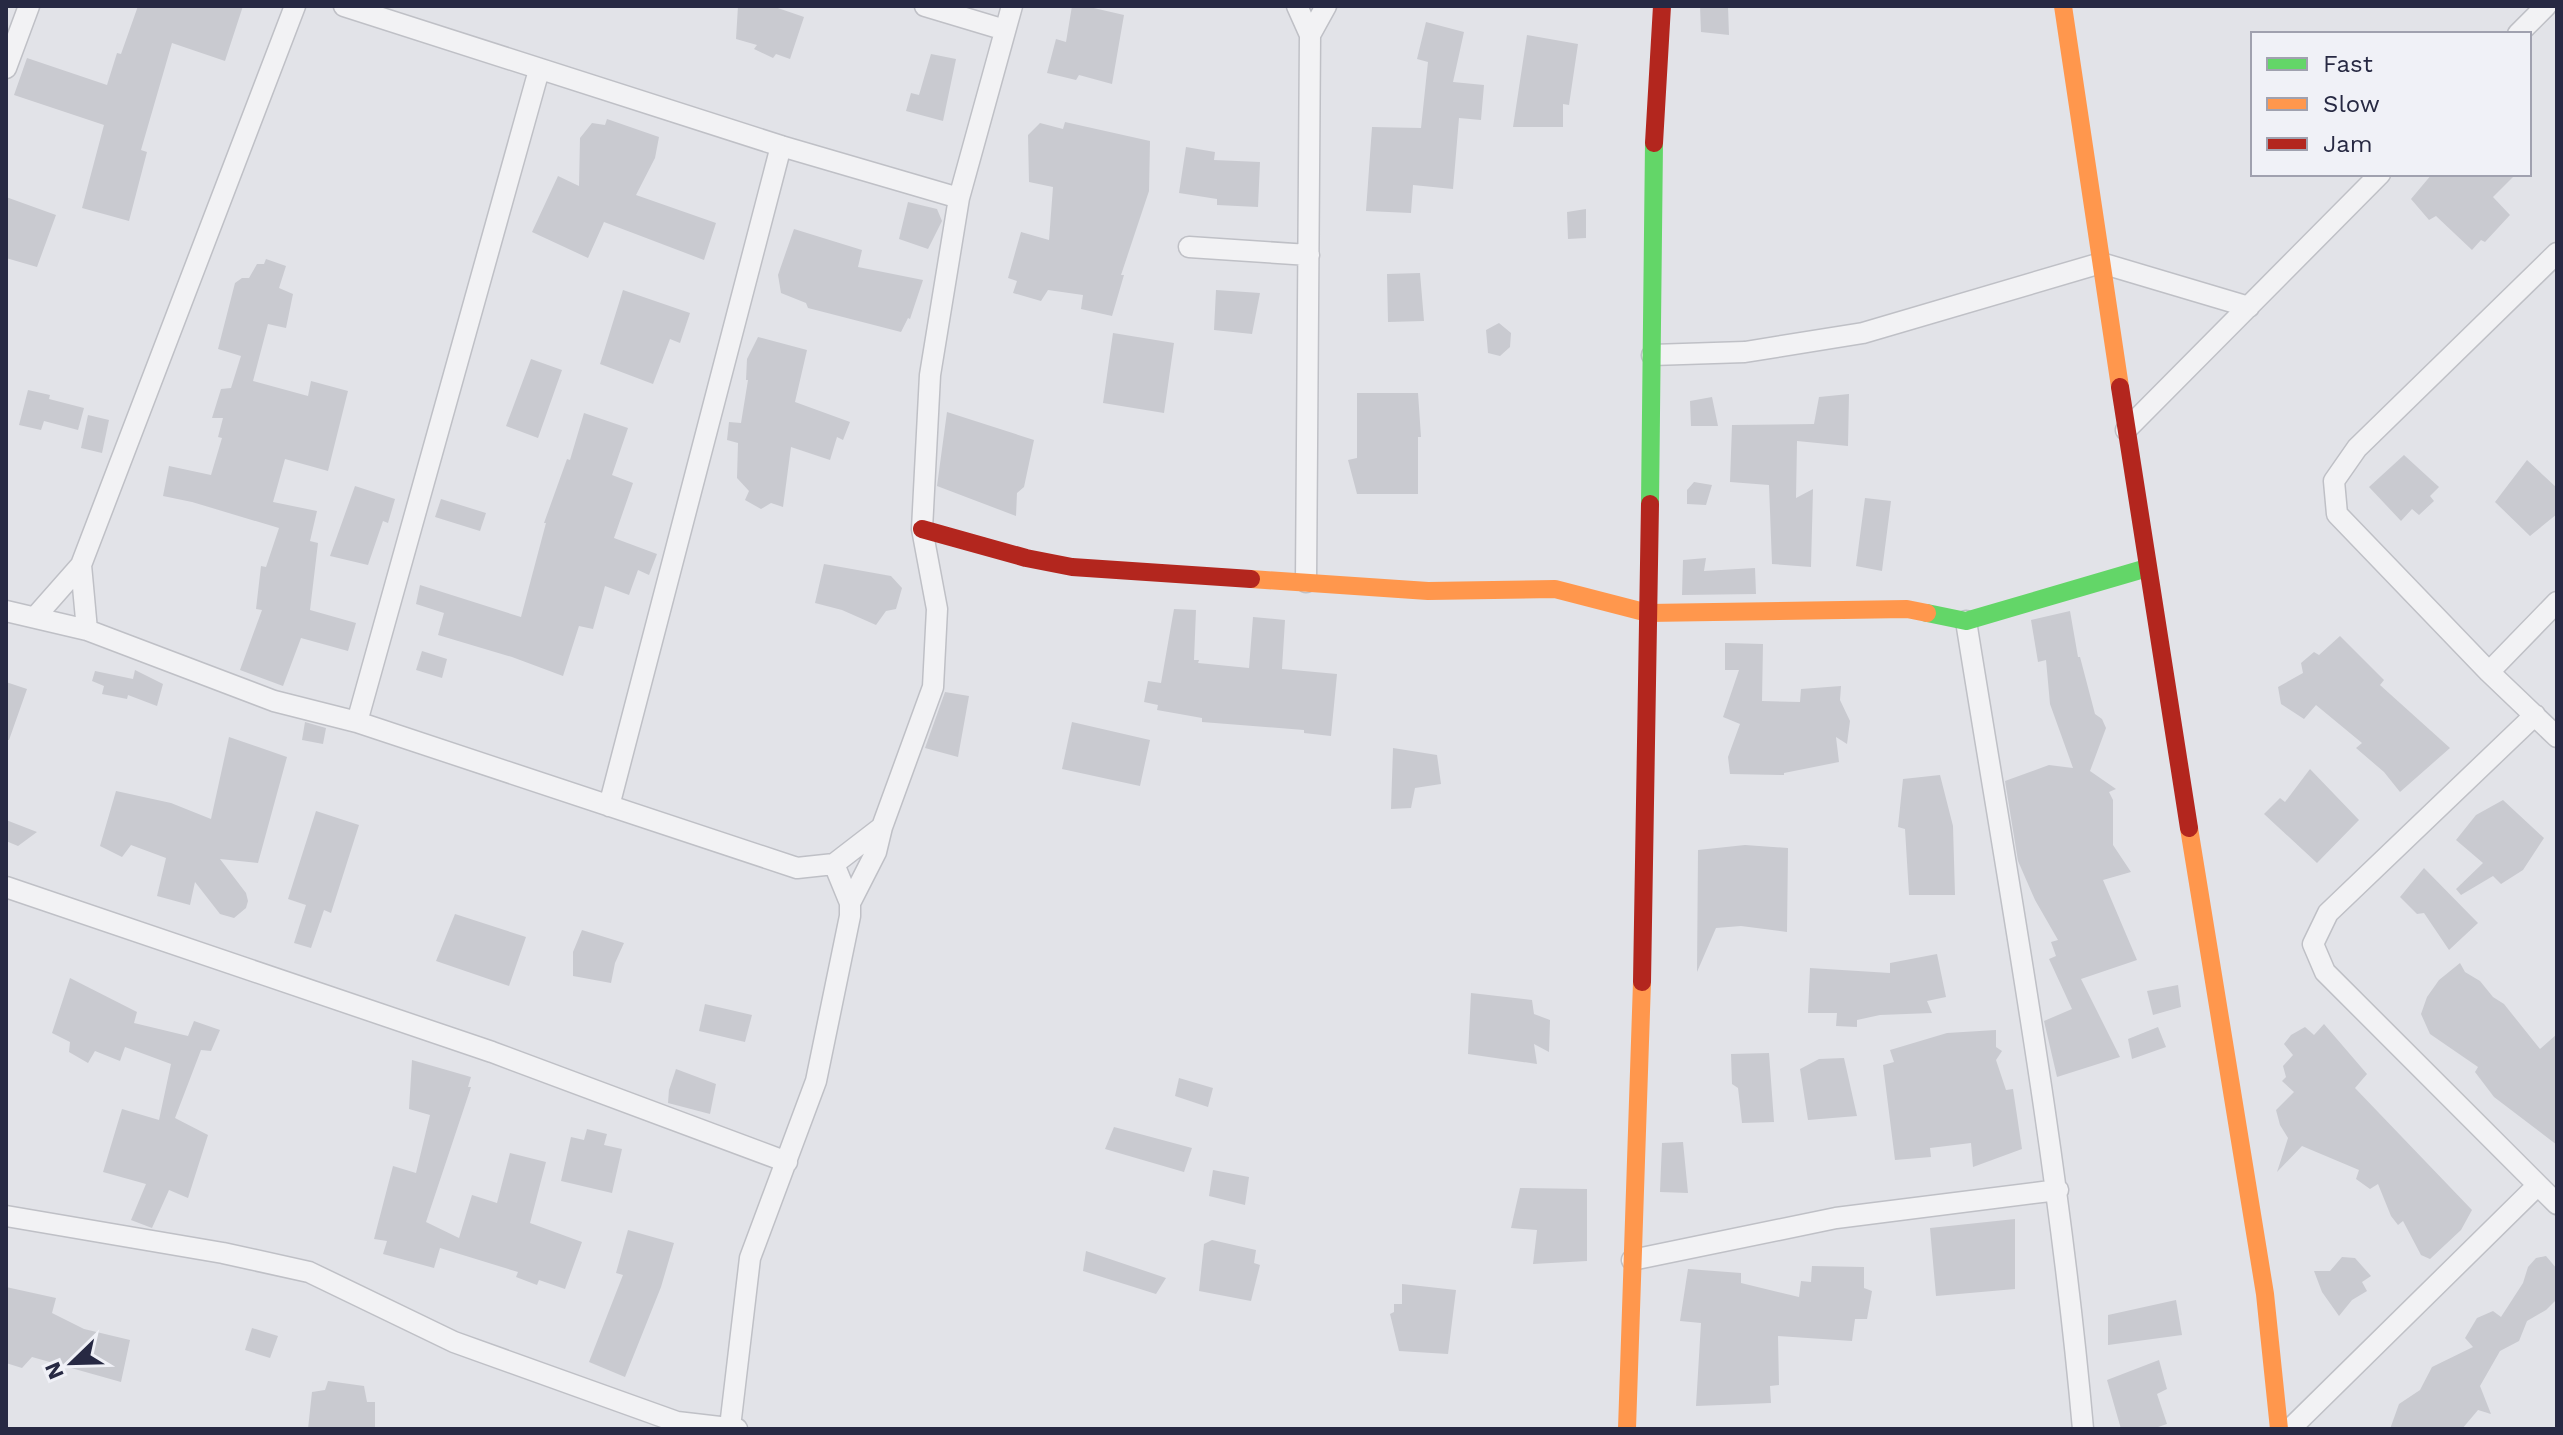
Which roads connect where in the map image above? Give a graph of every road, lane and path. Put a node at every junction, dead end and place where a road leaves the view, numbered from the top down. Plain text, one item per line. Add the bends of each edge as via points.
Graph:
1 (29, 6) edge
2 (295, 6) edge
3 (344, 6) edge
4 (925, 6) edge
5 (1012, 6) edge
6 (1297, 6) edge
7 (1326, 6) edge
8 (1657, 6) edge
9 (2063, 6) edge
10 (2546, 6) edge
11 (1005, 30) junction
12 (2520, 32) edge
13 (1310, 35) junction
14 (6, 68) edge
15 (539, 70) junction
16 (781, 146) junction
17 (2378, 176) edge
18 (959, 198) junction
19 (1189, 247) dead end
20 (2557, 253) edge
21 (1309, 255) junction
22 (2101, 263) junction
23 (2249, 307) junction
24 (1652, 355) junction
25 (2126, 430) junction
26 (922, 529) junction
27 (81, 565) junction
28 (2147, 568) junction
29 (1306, 582) junction
30 (2557, 602) edge
31 (6, 611) edge
32 (1648, 613) junction
33 (36, 616) junction
34 (1966, 621) junction
35 (87, 630) junction
36 (2489, 672) junction
37 (2535, 715) junction
38 (357, 722) junction
39 (2557, 737) edge
40 (609, 806) junction
41 (882, 827) junction
42 (834, 864) junction
43 (6, 887) edge
44 (850, 903) junction
45 (787, 1162) junction
46 (2538, 1185) junction
47 (2058, 1190) junction
48 (2557, 1204) edge
49 (6, 1216) edge
50 (1632, 1260) junction
51 (676, 1425) edge
52 (734, 1428) edge
53 (1627, 1429) edge
54 (2083, 1429) edge
55 (2279, 1429) edge
56 (2290, 1429) edge

1 - 14 street
2 - 27 street
3 - 15 street
4 - 11 street
5 - 11 street
6 - 13 street
7 - 13 street
8 - 24 street
9 - 22 street
10 - 12 street
11 - 18 street
13 - 21 street
15 - 16 street
15 - 38 street
16 - 18 street
16 - 40 street
17 - 23 street
18 - 26 street via 930,375
19 - 21 street
20 - 36 street via 2357,448 2334,481 2337,514
21 - 29 street
22 - 23 street
22 - 24 street via 1863,333 1745,352
22 - 25 street
23 - 25 street
24 - 32 street
25 - 28 street
26 - 29 street via 1072,567
26 - 41 street via 937,609 933,687
27 - 33 street
27 - 35 street
28 - 34 street
28 - 55 street via 2265,1294
29 - 32 street via 1428,591 1555,589
30 - 36 street
31 - 33 street
32 - 34 street via 1907,609
32 - 50 street
33 - 35 street
34 - 47 street
35 - 38 street via 274,701
36 - 37 street
37 - 39 street
37 - 46 street via 2328,913 2313,944 2325,972
38 - 40 street
40 - 42 street via 797,868
41 - 42 street
41 - 44 street via 876,852
42 - 44 street
43 - 45 street via 492,1052
44 - 45 street via 816,1081
45 - 52 street via 750,1258
46 - 48 street
46 - 56 street
47 - 50 street via 1836,1218
47 - 54 street
49 - 51 street via 309,1272 454,1342
50 - 53 street
51 - 52 street

